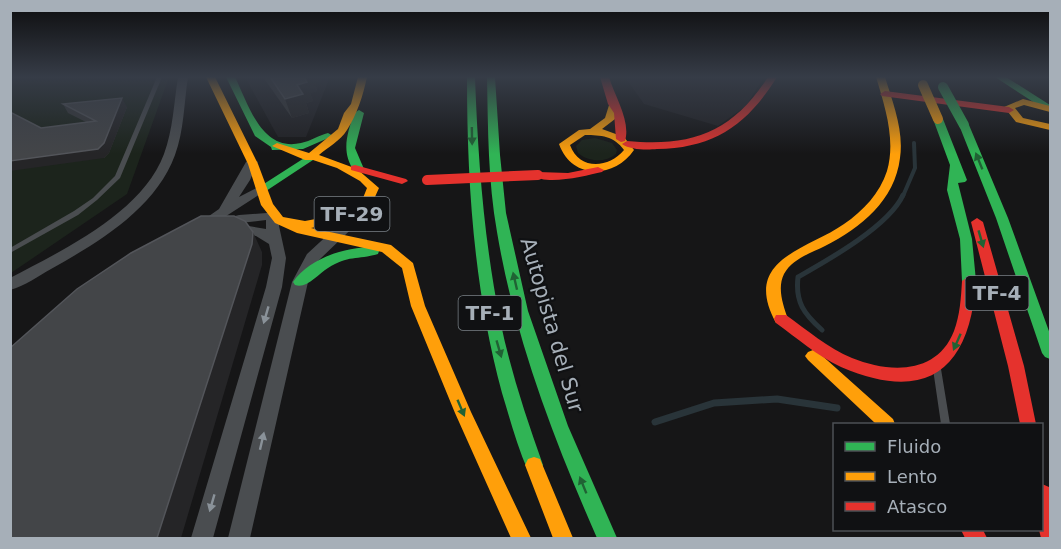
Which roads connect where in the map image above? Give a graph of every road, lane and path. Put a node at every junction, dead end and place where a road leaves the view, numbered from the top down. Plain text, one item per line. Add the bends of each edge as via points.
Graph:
1 (149, 103) edge
2 (179, 103) edge
3 (223, 103) edge
4 (243, 103) edge
5 (470, 103) edge
6 (492, 103) edge
7 (502, 103) edge
8 (758, 103) edge
9 (887, 103) edge
10 (931, 103) edge
11 (952, 103) edge
12 (952, 103) edge
13 (1019, 103) edge
14 (1026, 103) edge
15 (356, 104) joint
16 (613, 104) joint
17 (1049, 108) edge
18 (1009, 110) junction
19 (493, 115) junction
20 (343, 124) junction
21 (1050, 127) edge
22 (593, 131) junction
23 (624, 141) junction
24 (694, 142) junction
25 (276, 148) junction
26 (566, 156) junction
27 (309, 158) junction
28 (252, 162) junction
29 (622, 162) junction
30 (956, 164) junction
31 (603, 168) junction
32 (361, 172) junction
33 (538, 176) junction
34 (427, 180) junction
35 (262, 189) junction
36 (366, 208) junction
37 (219, 214) junction
38 (279, 219) junction
39 (198, 233) junction
40 (334, 236) junction
41 (274, 241) junction
42 (10, 251) edge
43 (300, 282) junction
44 (10, 285) edge
45 (415, 296) junction
46 (781, 319) junction
47 (1050, 353) edge
48 (936, 367) junction
49 (886, 423) edge
50 (946, 423) edge
51 (1028, 423) edge
52 (1043, 503) edge
53 (1050, 537) edge
54 (202, 538) edge
55 (239, 538) edge
56 (521, 538) edge
57 (563, 538) edge
58 (608, 538) edge

1 - 42 lane via 118,177 76,213
2 - 44 street via 170,155 144,195 98,234
3 - 28 main road
4 - 25 main road via 260,136
5 -> 57 main road, TF-1 via 473,195 491,320 527,447
6 - 19 main road, Autopista del Sur / TF-1
7 - 19 main road
8 - 24 main road via 724,130
9 - 46 main road via 896,143 888,183 853,224 782,266 773,286
10 - 30 main road, TF-4, bridge
11 - 18 main road
47 -> 12 main road, TF-4, bridge via 1002,218
13 - 18 main road via 1011,104
14 - 17 main road
15 - 20 main road
15 - 32 main road via 359,111 350,158
16 - 22 main road via 610,119
16 - 23 main road via 619,113
18 - 21 main road via 1026,122
58 -> 19 main road, Autopista del Sur / TF-1 via 547,395 520,306 503,232
20 - 25 main road via 314,143
20 - 27 main road via 339,134
22 - 23 main road
22 - 26 main road via 568,139 564,144
23 - 24 main road via 656,148
23 - 29 main road via 629,150
24 - 29 main road via 668,153
25 - 27 main road
26 - 31 main road via 580,165
26 - 33 main road via 561,166
27 - 32 main road
27 - 35 main road
28 - 35 main road
28 - 37 street
29 - 31 main road
30 -> 48 main road via 949,179 968,253 966,314 958,345
30 -> 51 main road, TF-4 via 976,218
31 - 33 main road via 568,176
32 - 34 main road via 402,181
32 - 36 main road, TF-29 via 373,188
33 - 34 main road, bridge
34 - 36 main road via 396,190
35 - 37 street
35 - 38 main road
36 - 38 main road, TF-29 via 346,218 315,225
36 - 40 street
37 - 39 street
38 - 39 street via 239,219
38 - 40 main road via 297,229
38 - 41 street via 272,226
39 - 41 street via 238,228 260,232
40 - 43 street via 312,258
40 - 45 main road via 398,254 413,276
41 -> 54 street via 279,267
43 - 45 main road via 330,259 369,251 393,260
55 -> 43 street
45 -> 56 main road
46 - 48 main road via 834,358 871,371 908,375
46 - 49 main road via 804,348
48 - 50 lane
52 - 53 main road

